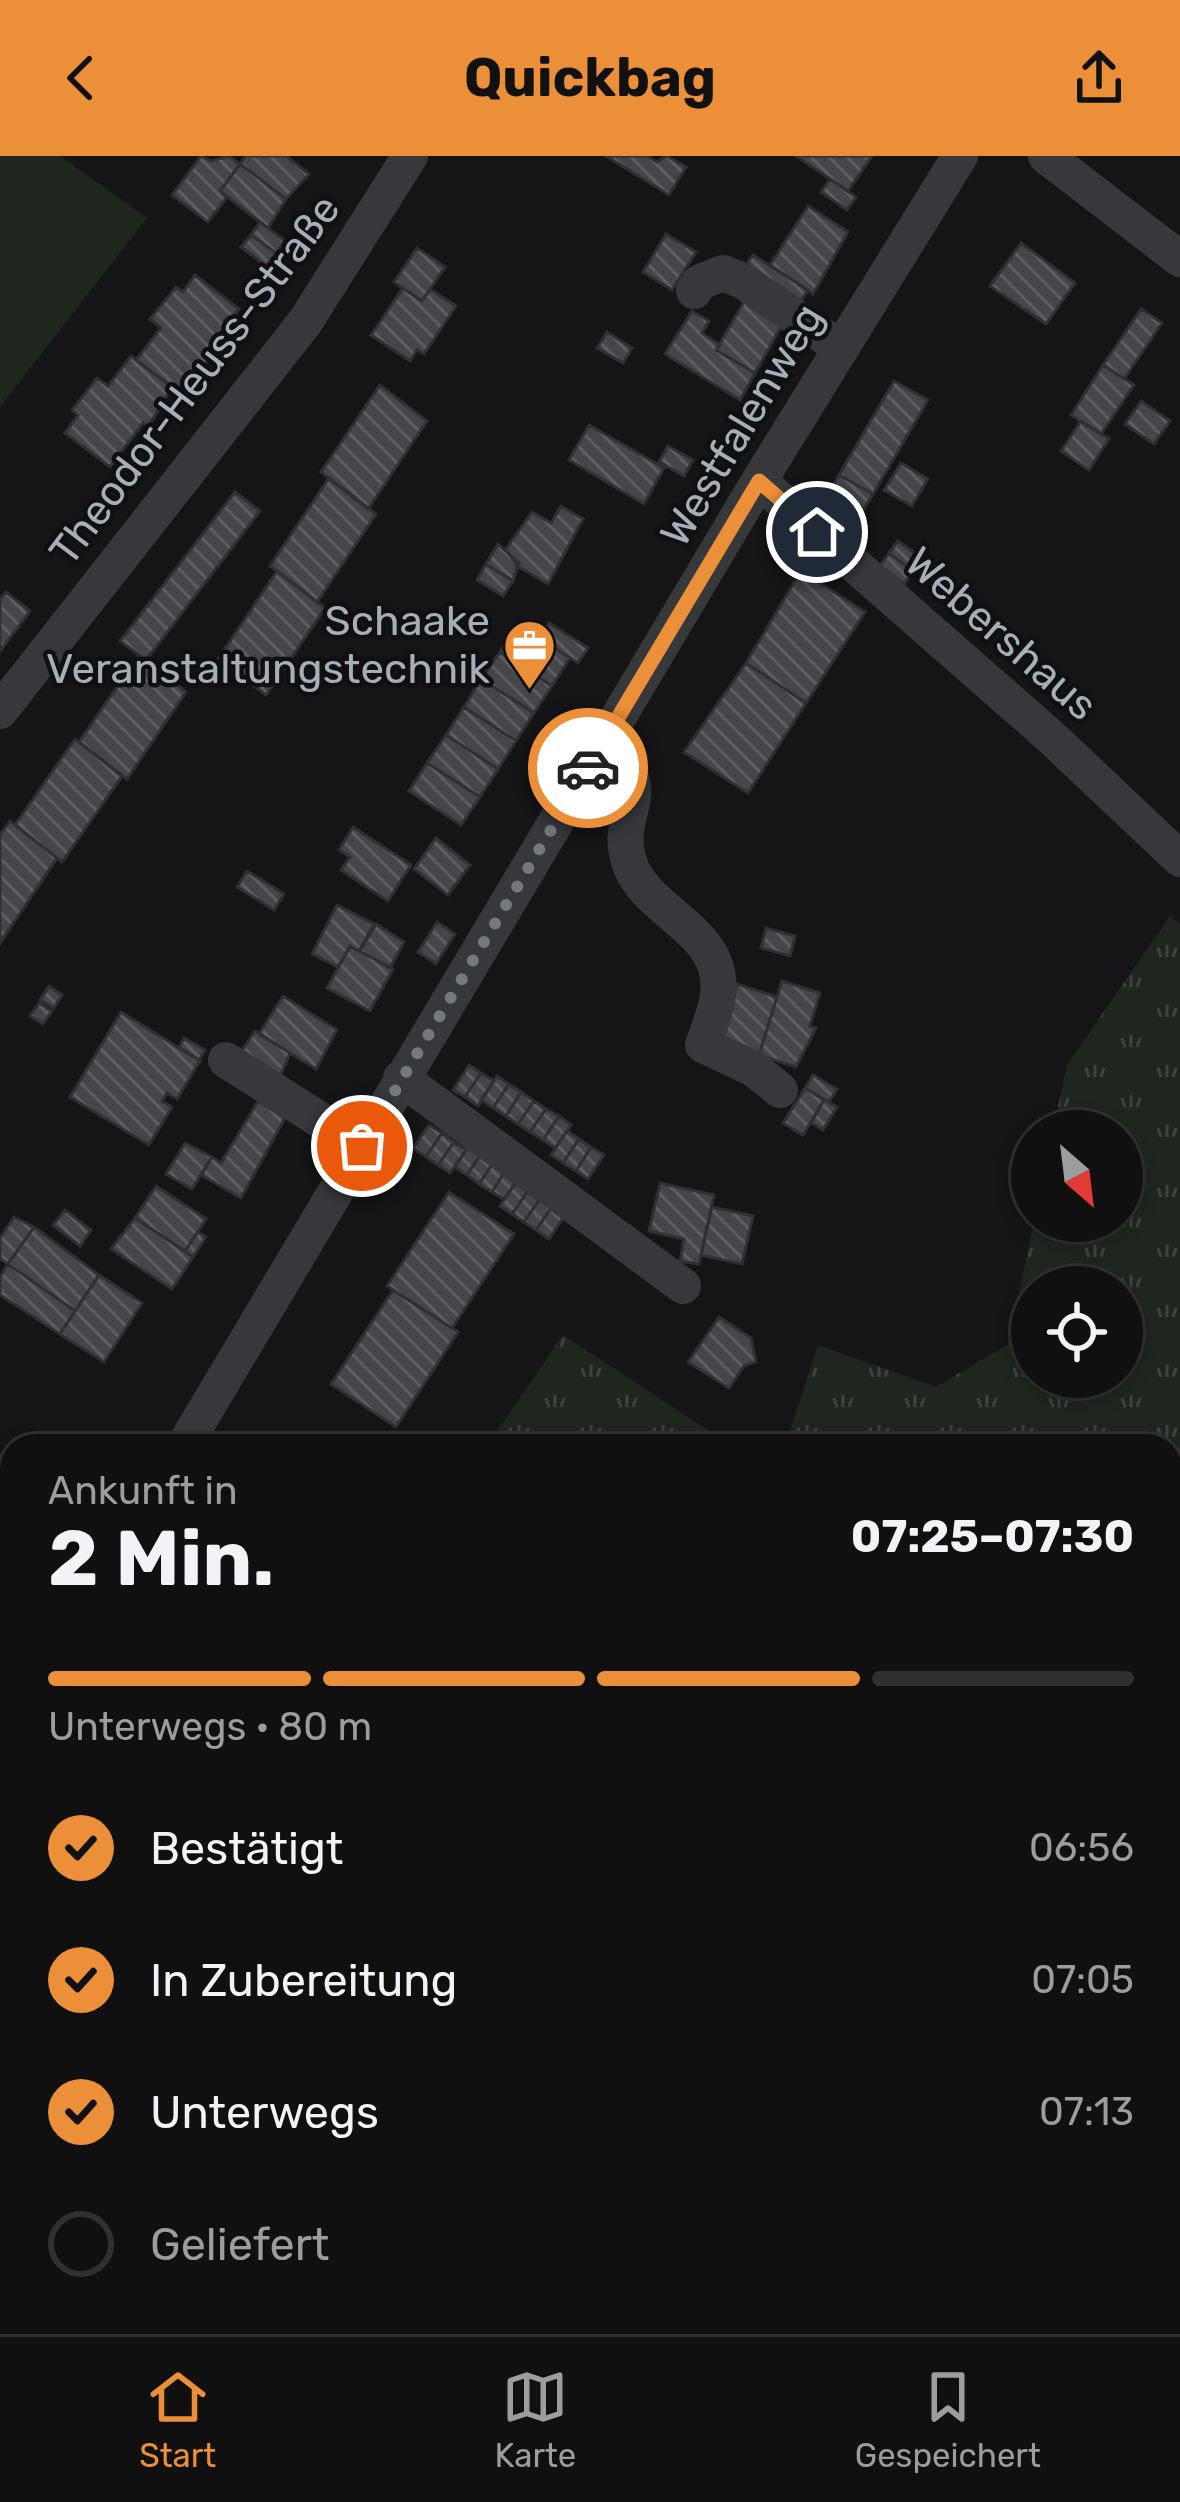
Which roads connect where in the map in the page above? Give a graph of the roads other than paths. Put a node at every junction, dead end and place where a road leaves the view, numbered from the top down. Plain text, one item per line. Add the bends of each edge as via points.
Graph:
1 (410, 156) edge
2 (960, 156) edge
3 (1046, 156) edge
4 (1180, 259) edge
5 (694, 291) dead end
6 (841, 348) junction
7 (759, 481) junction
8 (0, 711) edge
9 (603, 743) junction
10 (1180, 859) edge
11 (226, 1060) dead end
12 (401, 1078) junction
13 (780, 1090) dead end
14 (362, 1146) junction
15 (683, 1286) dead end
16 (191, 1434) edge

1 - 8 street, Theodor-Heuss-Straße via 305,322
2 - 6 street, Westfalenweg
3 - 4 street
5 - 6 street via 723,273
6 - 7 street, Westfalenweg
7 - 9 street, Westfalenweg
7 - 10 street, Webershaus via 1052,736
9 - 12 street, Westfalenweg
9 - 13 street via 627,763 637,788 625,851 634,874 714,959 721,991 703,1045
11 - 14 street
12 - 14 street, Westfalenweg
12 - 15 street
14 - 16 street, Westfalenweg

